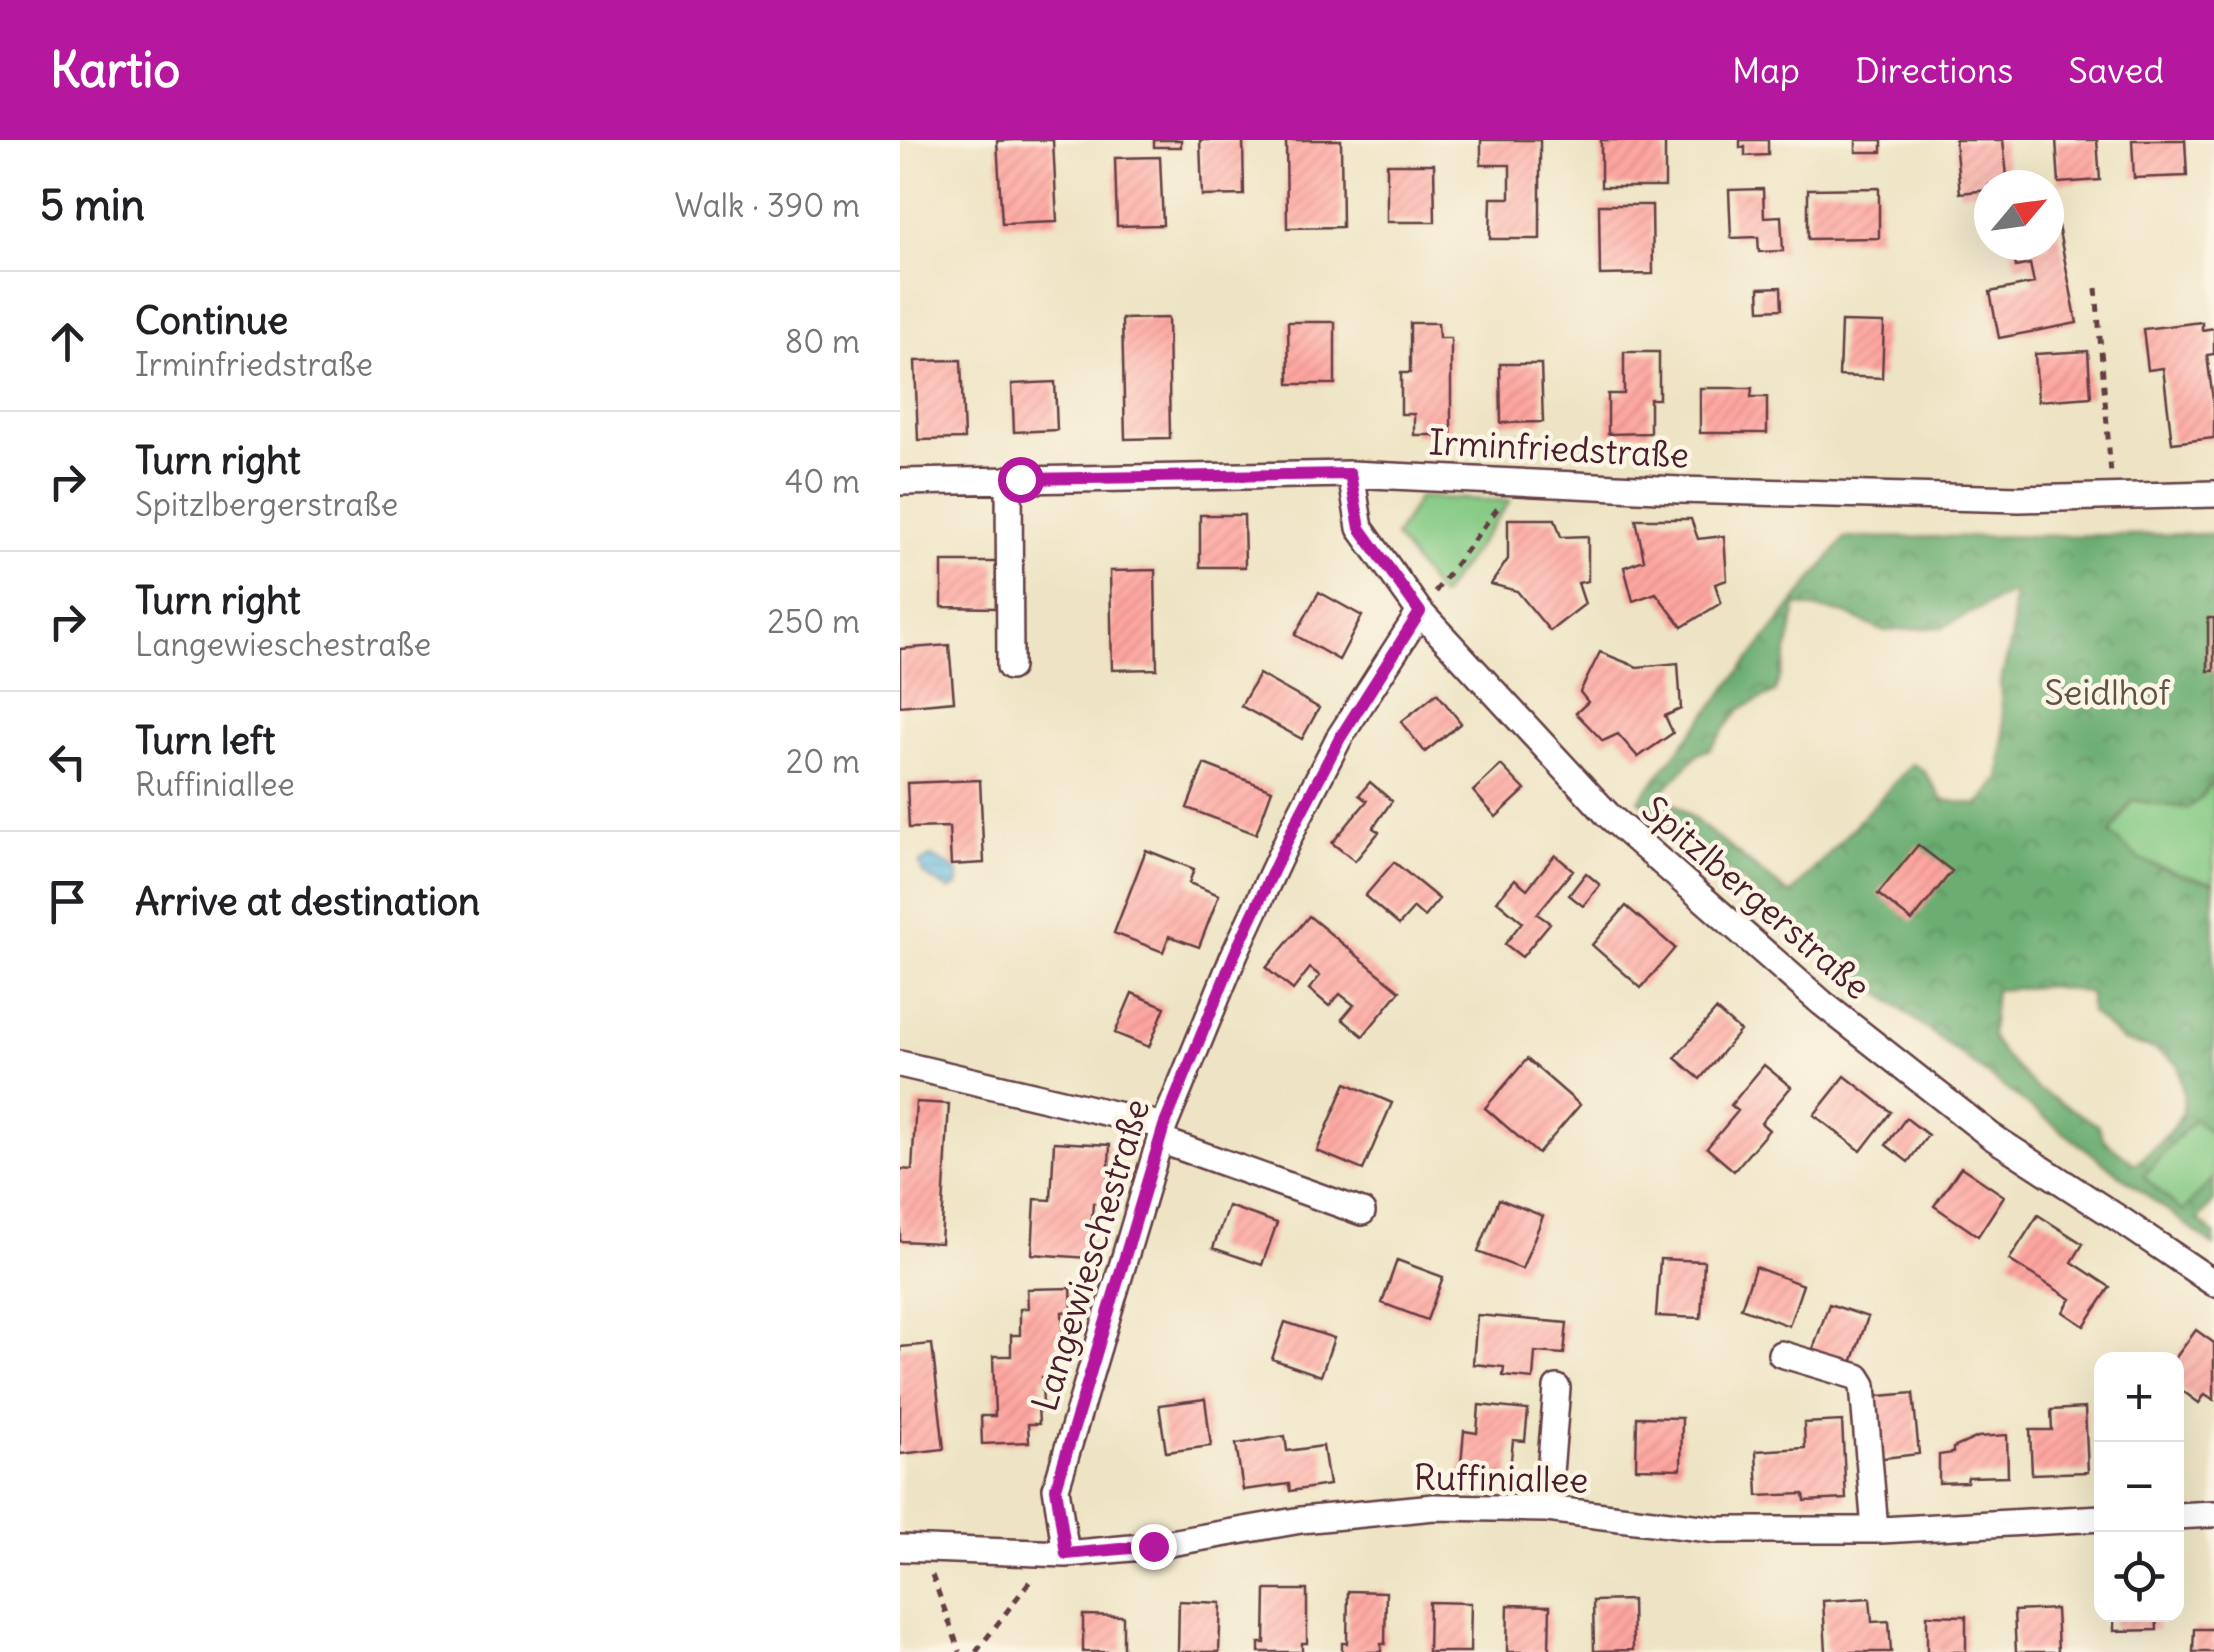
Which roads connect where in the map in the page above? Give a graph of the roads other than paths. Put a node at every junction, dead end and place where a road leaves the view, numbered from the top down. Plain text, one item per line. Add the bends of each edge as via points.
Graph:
1 (1350, 474) junction
2 (1009, 480) junction
3 (900, 482) edge
4 (2214, 494) edge
5 (1420, 612) junction
6 (1010, 667) dead end
7 (900, 1064) edge
8 (1162, 1133) junction
9 (1362, 1212) dead end
10 (2214, 1283) edge
11 (1781, 1354) dead end
12 (1558, 1388) dead end
13 (1547, 1509) junction
14 (2214, 1514) edge
15 (2184, 1516) edge
16 (2094, 1518) edge
17 (1876, 1530) junction
18 (900, 1548) edge
19 (1058, 1554) junction

1 - 2 street, Irminfriedstraße
1 - 4 street, Irminfriedstraße via 2020,499
1 - 5 street, Spitzlbergerstraße via 1360,528
2 - 3 street, Irminfriedstraße
2 - 6 street
5 - 8 street, Langewieschestraße via 1295,824
5 - 10 street, Spitzlbergerstraße via 1608,815 1822,1003 1991,1136
7 - 8 street
8 - 9 street
8 - 19 street, Langewieschestraße via 1056,1488
11 - 17 street via 1858,1377 1863,1385
12 - 13 street
13 - 17 street, Ruffiniallee via 1717,1530
13 - 19 street, Ruffiniallee via 1434,1508 1301,1520 1153,1546
14 - 15 street
16 - 17 street, Ruffiniallee
18 - 19 street, Ruffiniallee

